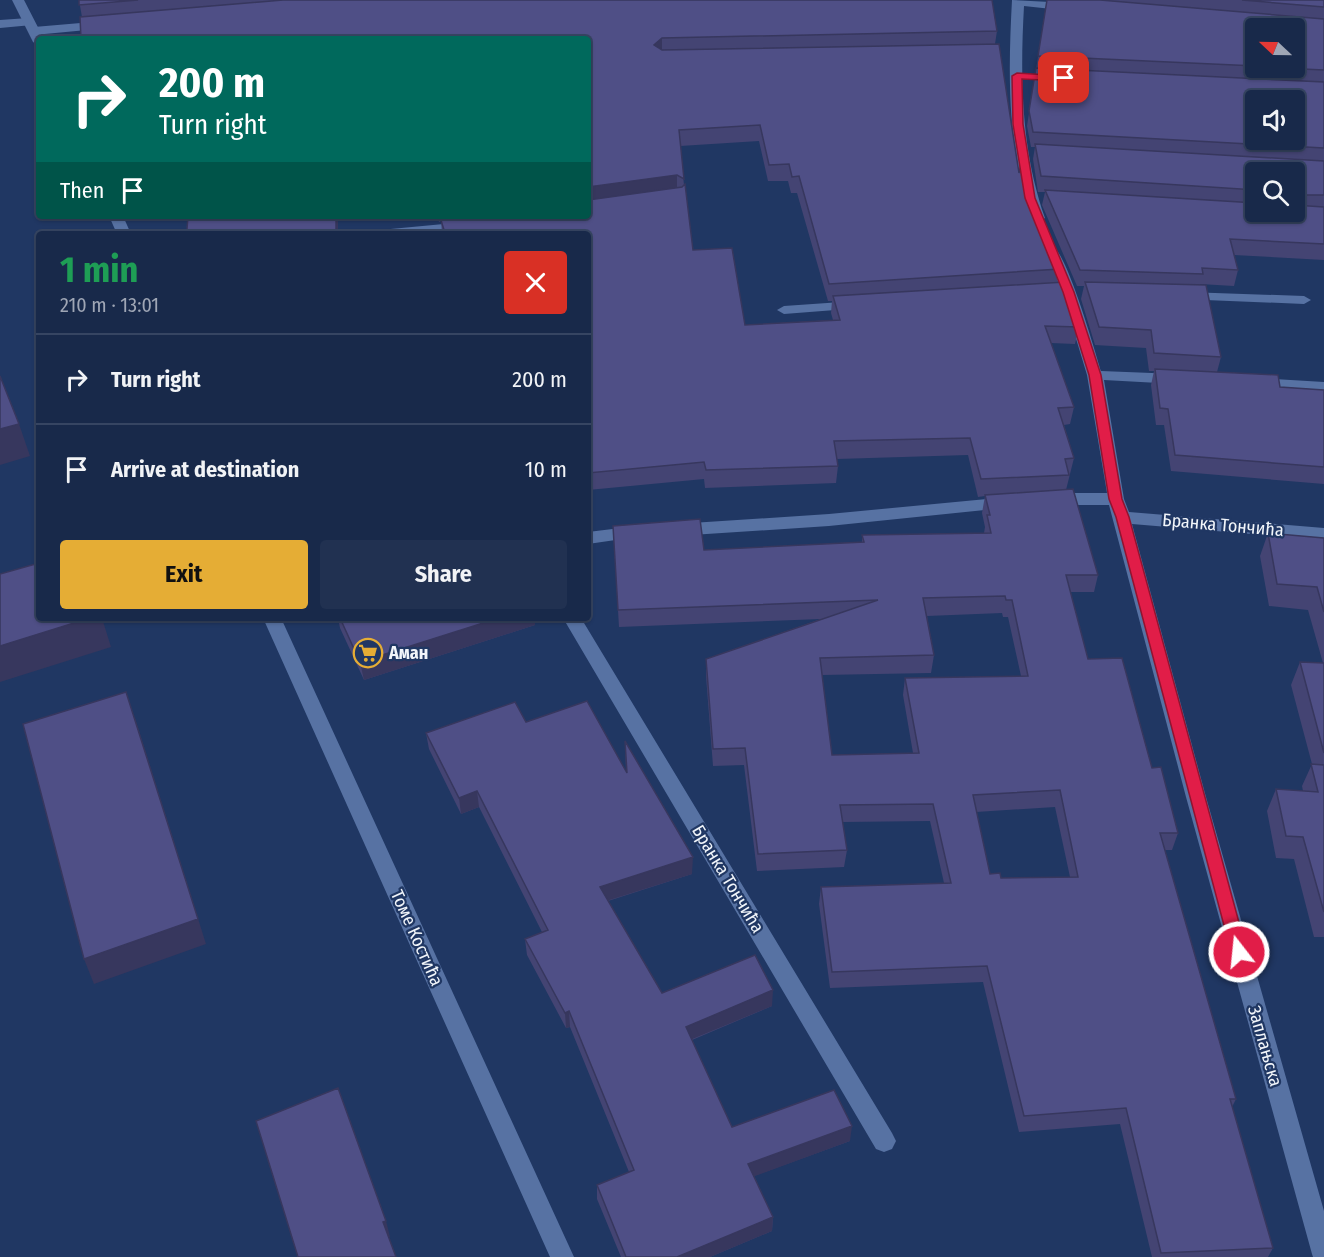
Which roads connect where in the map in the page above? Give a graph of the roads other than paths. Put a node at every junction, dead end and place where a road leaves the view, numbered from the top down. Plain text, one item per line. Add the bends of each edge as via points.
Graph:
1 (18, 0) edge
2 (1018, 1) edge
3 (1077, 7) edge
4 (0, 24) edge
5 (115, 24) edge
6 (34, 32) edge
7 (482, 225) edge
8 (414, 231) edge
9 (1175, 296) edge
10 (1304, 300) dead end
11 (867, 305) edge
12 (784, 310) dead end
13 (1095, 375) junction
14 (1198, 381) edge
15 (1244, 383) edge
16 (1324, 387) edge
17 (1116, 499) junction
18 (1122, 517) junction
19 (1324, 534) edge
20 (591, 538) edge
21 (273, 621) edge
22 (574, 621) edge
23 (884, 1141) dead end
24 (1324, 1254) edge
25 (562, 1257) edge

1 - 6 street
2 - 3 street
2 - 13 street, Заплањска via 1011,53 1023,76 1028,153 1036,199
4 - 6 street
5 - 6 street
7 - 8 street
9 - 10 street
11 - 12 street
13 - 14 street
13 - 17 street, Заплањска
15 - 16 street
17 - 18 street, Заплањска
17 - 20 street via 1070,497
18 - 19 street, Бранка Тончића
18 - 24 street, Заплањска
21 - 25 street, Томе Костића
22 - 23 street, Бранка Тончића

